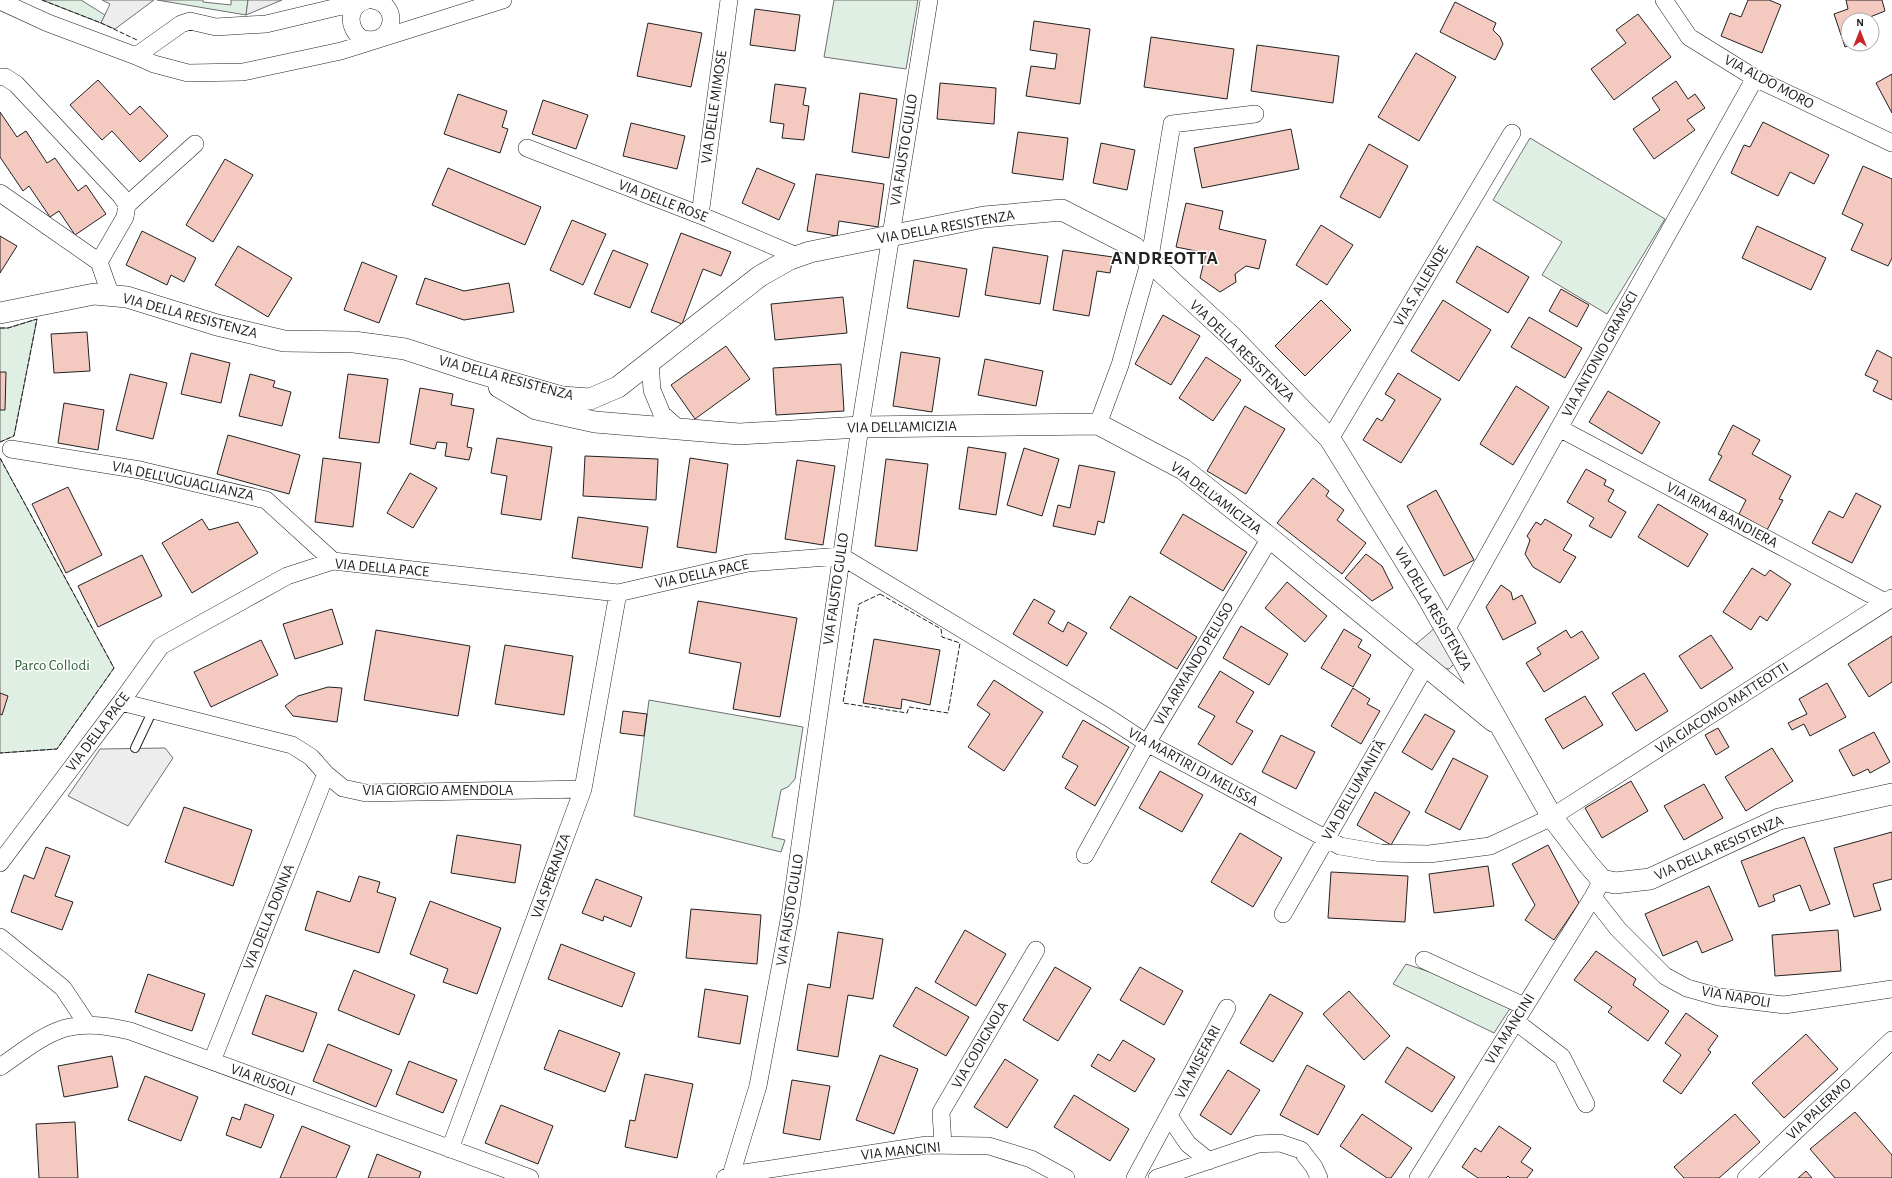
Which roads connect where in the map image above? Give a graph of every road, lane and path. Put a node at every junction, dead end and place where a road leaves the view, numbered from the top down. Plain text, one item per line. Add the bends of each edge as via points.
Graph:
1 (368, 0) edge
2 (503, 0) edge
3 (728, 0) edge
4 (929, 0) edge
5 (0, 1) edge
6 (1667, 1) edge
7 (374, 40) junction
8 (136, 56) junction
9 (0, 77) edge
10 (1755, 78) junction
11 (1255, 114) dead end
12 (1512, 133) dead end
13 (1892, 143) edge
14 (195, 144) dead end
15 (527, 148) dead end
16 (0, 193) edge
17 (127, 205) junction
18 (700, 215) junction
19 (890, 237) junction
20 (798, 256) junction
21 (100, 262) junction
22 (1149, 263) junction
23 (111, 296) junction
24 (0, 313) edge
25 (650, 362) junction
26 (472, 371) junction
27 (1098, 424) junction
28 (860, 427) junction
29 (1559, 428) junction
30 (679, 429) junction
31 (1330, 439) junction
32 (11, 449) dead end
33 (1270, 538) junction
34 (841, 556) junction
35 (332, 561) junction
36 (618, 593) junction
37 (1889, 600) edge
38 (1446, 630) junction
39 (1464, 662) junction
40 (1433, 673) junction
41 (121, 702) junction
42 (153, 710) junction
43 (1502, 728) junction
44 (1147, 743) junction
45 (135, 748) dead end
46 (326, 774) junction
47 (583, 789) junction
48 (1892, 794) edge
49 (1552, 817) junction
50 (1326, 840) junction
51 (1085, 854) dead end
52 (0, 863) edge
53 (1598, 888) junction
54 (1283, 914) dead end
55 (0, 937) edge
56 (1036, 950) dead end
57 (1424, 960) dead end
58 (1892, 989) edge
59 (1524, 1006) junction
60 (1227, 1008) dead end
61 (1515, 1021) junction
62 (87, 1024) junction
63 (1892, 1040) edge
64 (212, 1061) junction
65 (0, 1067) edge
66 (1586, 1104) dead end
67 (1169, 1116) junction
68 (943, 1145) junction
69 (450, 1149) junction
70 (1209, 1161) junction
71 (728, 1176) edge
72 (530, 1178) edge
73 (1066, 1178) edge
74 (1135, 1178) edge
75 (1157, 1178) edge
76 (1319, 1178) edge
77 (1418, 1178) edge
78 (1746, 1178) edge

1 - 7 street via 384,4 391,22 386,34
1 - 7 street via 354,9 351,25 361,38
1 - 8 street via 266,24 216,27 190,22 181,24
2 - 7 street
3 - 18 street, VIA DELLE MIMOSE
4 - 19 street, VIA FAUSTO GULLO
5 - 8 street via 48,23
6 - 10 street, VIA ALDO MORO via 1689,38
7 - 8 street via 341,51 243,72 188,73 154,64
9 - 17 street via 5,77 16,84
10 - 13 street, VIA ALDO MORO
10 - 29 street, VIA ANTONIO GRAMSCI
11 - 22 street via 1172,124
12 - 31 street, VIA S. ALLENDE
14 - 17 street
15 - 18 street, VIA DELLE ROSE
16 - 21 street
17 - 21 street via 124,217
18 - 20 street, VIA DELLE ROSE
19 - 20 street, VIA DELLA RESISTENZA
19 - 22 street, VIA DELLA RESISTENZA via 984,217 1062,210 1134,248
19 - 28 street, VIA FAUSTO GULLO
20 - 25 street, VIA DELLA RESISTENZA via 760,276
21 - 23 street
22 - 27 street via 1120,365
22 - 31 street, VIA DELLA RESISTENZA via 1232,337
23 - 24 street, VIA DELLA RESISTENZA via 94,294
23 - 26 street, VIA DELLA RESISTENZA via 127,297 217,326 284,341 354,342 405,349
25 - 26 street, VIA DELLA RESISTENZA via 618,388 590,399 562,397
25 - 30 street via 652,390 662,414
26 - 30 street, VIA DELL'AMICIZIA via 536,409 595,422
27 - 28 street, VIA DELL'AMICIZIA
27 - 33 street, VIA DELL'AMICIZIA via 1183,470
28 - 30 street, VIA DELL'AMICIZIA via 738,434
28 - 34 street, VIA FAUSTO GULLO
29 - 37 street, VIA IRMA BANDIERA
29 - 38 street, VIA ANTONIO GRAMSCI
31 - 38 street, VIA DELLA RESISTENZA
32 - 35 street, VIA DELL'UGUAGLIANZA via 140,470 266,500
33 - 40 street, VIA DELL'AMICIZIA
33 - 44 street, VIA ARMANDO PELUSO
34 - 36 street, VIA DELLA PACE via 748,563
34 - 44 street, VIA MARTIRI DI MELISSA via 1110,718
34 - 71 street, VIA FAUSTO GULLO via 790,915 758,1086
35 - 36 street, VIA DELLA PACE
35 - 41 street, VIA DELLA PACE via 287,576 161,646
36 - 47 street, VIA SPERANZA
37 - 49 street, VIA GIACOMO MATTEOTTI
38 - 39 street, VIA DELLA RESISTENZA
39 - 40 street via 1460,671 1453,677
39 - 43 street, VIA DELLA RESISTENZA
40 - 43 street, VIA DELL'AMICIZIA
40 - 50 street, VIA DELL'UMANITÀ
41 - 42 street, VIA GIORGIO AMENDOLA
41 - 52 street, VIA DELLA PACE
42 - 45 lane
42 - 46 street, VIA GIORGIO AMENDOLA via 292,745 311,758
43 - 49 street, VIA DELLA RESISTENZA
44 - 50 street, VIA MARTIRI DI MELISSA
44 - 51 street, VIA ARMANDO PELUSO
46 - 47 street, VIA GIORGIO AMENDOLA via 343,788 366,793
46 - 64 street, VIA DELLA DONNA
47 - 69 street, VIA SPERANZA
48 - 53 street, VIA DELLA RESISTENZA via 1779,819 1650,879 1615,883
49 - 50 street, VIA MARTIRI DI MELISSA via 1490,846 1429,854 1381,853 1340,846
49 - 53 street, VIA DELLA RESISTENZA via 1588,864
50 - 54 street, VIA DELL'UMANITÀ
53 - 58 street, VIA NAPOLI via 1618,929 1665,976 1688,988 1719,997 1784,1005
53 - 59 street, VIA MANCINI
55 - 62 street via 63,988
56 - 68 street, VIA CODIGNOLA via 941,1112
57 - 59 street
59 - 61 street, VIA MANCINI
60 - 67 street, VIA MISEFARI
61 - 66 street via 1562,1056
61 - 77 street, VIA MANCINI
62 - 64 street, VIA RUSOLI via 130,1031
62 - 65 street, VIA RUSOLI via 65,1027 42,1037
63 - 78 street, VIA PALERMO
64 - 69 street, VIA RUSOLI
67 - 70 street, VIA MISEFARI via 1188,1144
67 - 74 street, VIA MISEFARI
68 - 71 street, VIA MANCINI via 927,1145
68 - 73 street, VIA MANCINI via 989,1146 1030,1159
69 - 72 street, VIA RUSOLI
70 - 75 street
70 - 76 street via 1258,1144 1280,1143 1301,1150

